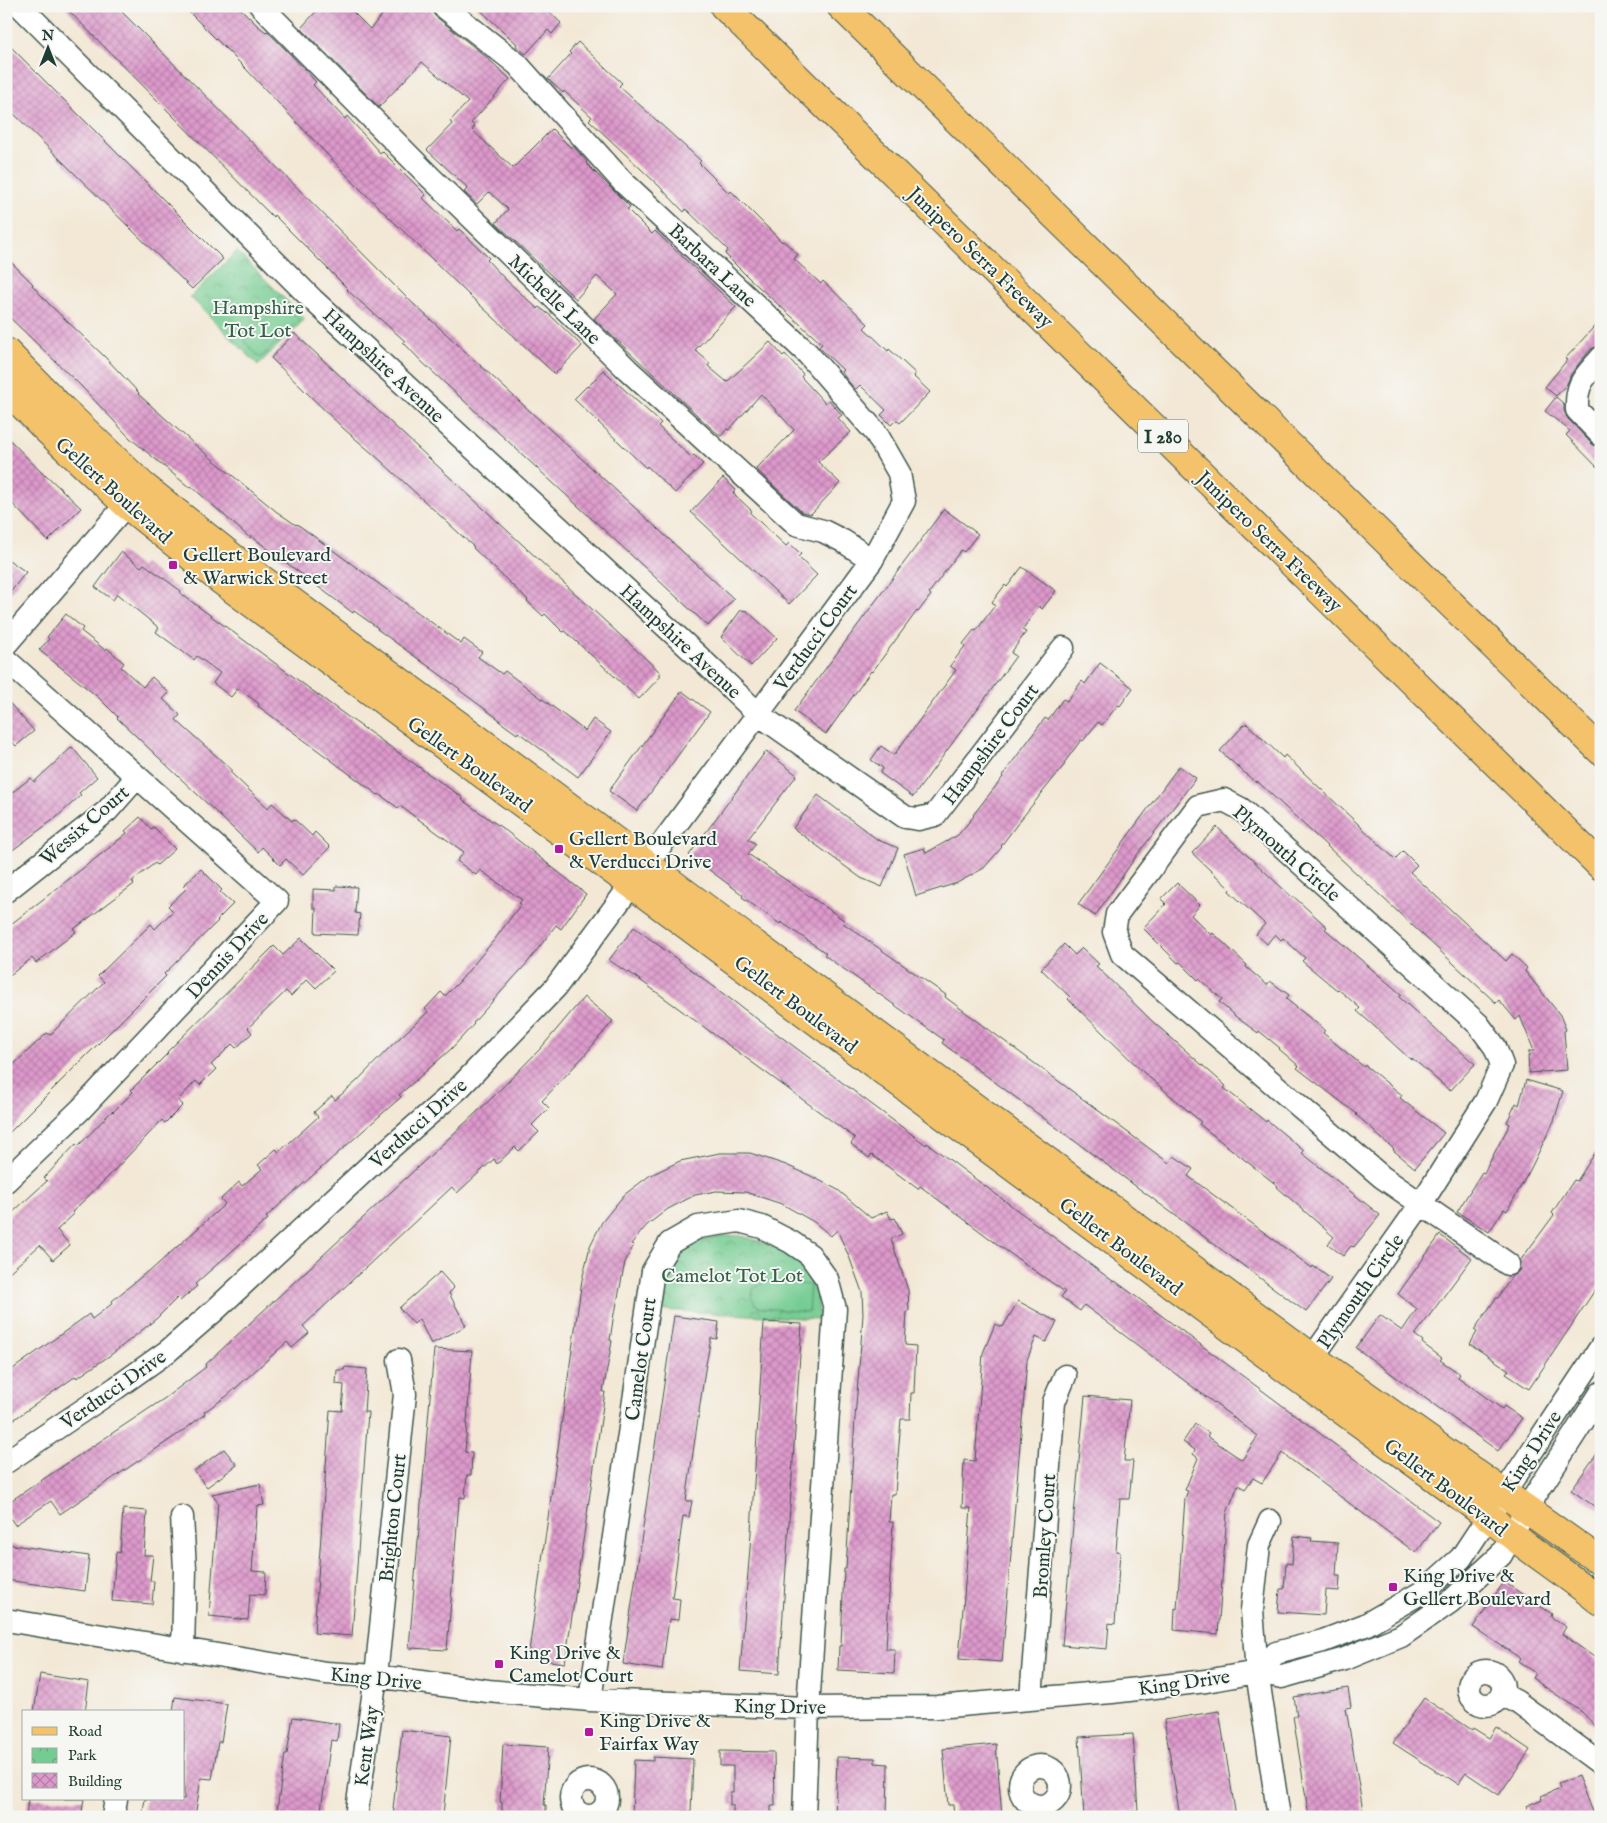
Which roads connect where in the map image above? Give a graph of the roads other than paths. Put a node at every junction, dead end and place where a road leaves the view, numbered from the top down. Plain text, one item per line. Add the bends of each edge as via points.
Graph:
1 (20, 6) edge
2 (261, 6) edge
3 (443, 6) edge
4 (724, 6) edge
5 (841, 6) edge
6 (6, 352) edge
7 (1601, 358) edge
8 (6, 388) edge
9 (1601, 435) edge
10 (134, 495) junction
11 (872, 560) junction
12 (6, 644) edge
13 (1063, 648) dead end
14 (6, 660) edge
15 (758, 714) junction
16 (1601, 751) edge
17 (137, 777) junction
18 (1601, 866) edge
19 (640, 873) junction
20 (6, 891) edge
21 (6, 1181) edge
22 (1421, 1204) junction
23 (1508, 1264) dead end
24 (1601, 1347) edge
25 (399, 1360) dead end
26 (1306, 1368) junction
27 (1065, 1376) dead end
28 (1601, 1392) edge
29 (6, 1462) edge
30 (1503, 1493) junction
31 (1527, 1508) junction
32 (182, 1517) dead end
33 (1490, 1517) junction
34 (1270, 1521) dead end
35 (1512, 1537) junction
36 (1601, 1562) edge
37 (1601, 1602) edge
38 (6, 1620) edge
39 (183, 1650) junction
40 (1257, 1672) junction
41 (376, 1676) junction
42 (1502, 1694) dead end
43 (1031, 1698) junction
44 (590, 1700) junction
45 (808, 1708) junction
46 (1601, 1764) edge
47 (116, 1800) edge
48 (113, 1817) edge
49 (356, 1817) edge
50 (804, 1817) edge
51 (1279, 1817) edge

1 - 15 street, Hampshire Avenue via 313,300
2 - 11 street, Michelle Lane via 627,370 788,517 796,524 823,531 843,541
3 - 11 street, Barbara Lane via 518,64 622,181 807,353 876,433 899,473 904,501
4 - 18 main road, Junipero Serra Freeway / I 280
5 - 16 main road
6 - 10 main road, Gellert Boulevard via 69,416
7 - 9 street via 1579,384 1576,399 1577,410
8 - 10 main road, Gellert Boulevard via 65,447
10 - 12 street
10 - 19 main road, Gellert Boulevard via 237,561
11 - 15 street, Verducci Court
13 - 15 street, Hampshire Court via 936,815 918,819 905,817
14 - 17 street, Dennis Drive
15 - 19 street, Verducci Drive
17 - 20 street, Wessix Court via 107,811
17 - 21 street, Dennis Drive via 277,901 81,1109
19 - 26 main road, Gellert Boulevard
19 - 29 street, Verducci Drive via 555,988 460,1087 168,1351
22 - 22 street, Plymouth Circle via 1486,1101 1502,1064 1495,1047 1478,1024 1241,809 1224,800 1198,806 1117,914 1114,932 1122,954 1382,1177
22 - 23 street
22 - 26 street, Plymouth Circle
24 - 30 street, King Drive
25 - 41 street, Brighton Court via 404,1394
26 - 30 main road, Gellert Boulevard
26 - 33 main road, Gellert Boulevard
27 - 43 street, Bromley Court via 1054,1402
28 - 31 street, King Drive
30 - 31 main road, Gellert Boulevard
30 - 33 street, King Drive
31 - 35 street, King Drive
31 - 36 main road, Gellert Boulevard
32 - 39 street via 185,1569
33 - 35 main road, Gellert Boulevard
33 - 40 street, King Drive via 1461,1558 1424,1591 1365,1625 1323,1642 1276,1653
34 - 40 street via 1259,1545 1252,1610
35 - 37 main road, Gellert Boulevard
35 - 40 street, King Drive via 1500,1555 1450,1602 1401,1636 1345,1659 1282,1676
38 - 39 street, King Drive
39 - 41 street, King Drive via 326,1673
40 - 43 street, King Drive via 1187,1683
40 - 51 street
41 - 44 street, King Drive
41 - 49 street, Kent Way
42 - 46 street
43 - 45 street, King Drive via 937,1707
44 - 45 street, King Drive
44 - 45 street, Camelot Court via 653,1271 670,1243 698,1227 739,1221 762,1228 810,1255 827,1280 835,1309
45 - 50 street, Camelot Court
47 - 48 street

